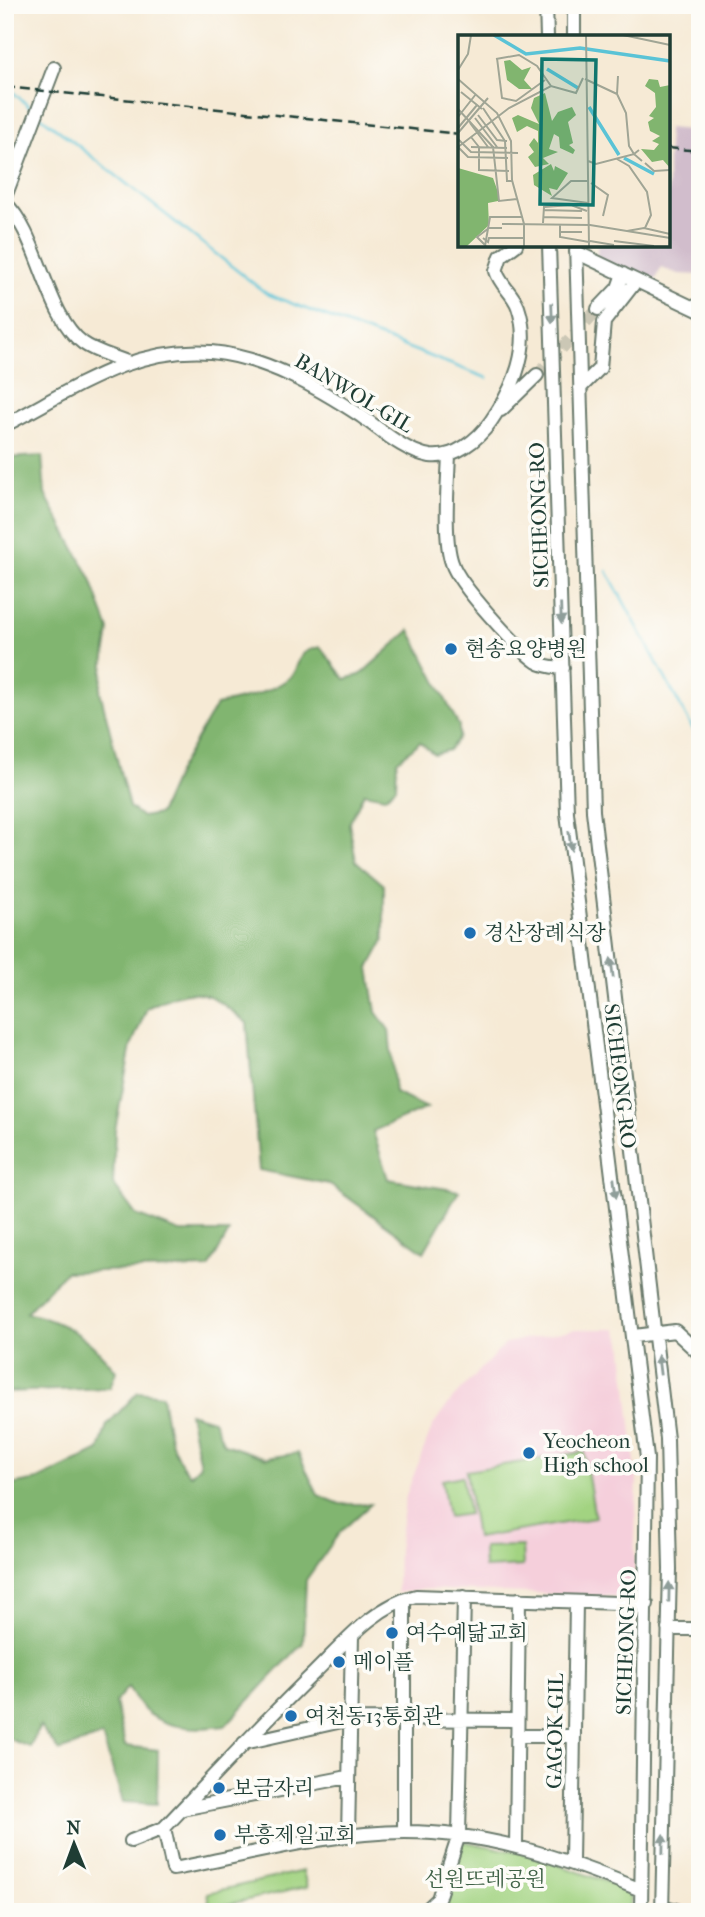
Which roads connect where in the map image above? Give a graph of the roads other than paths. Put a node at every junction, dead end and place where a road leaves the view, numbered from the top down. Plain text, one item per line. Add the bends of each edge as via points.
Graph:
1 (546, 5) edge
2 (574, 5) edge
3 (547, 35) edge
4 (574, 35) edge
5 (54, 68) dead end
6 (5, 200) edge
7 (513, 247) edge
8 (549, 247) edge
9 (576, 248) edge
10 (623, 274) junction
11 (636, 281) junction
12 (598, 309) tunnel mouth
13 (700, 311) edge
14 (127, 362) junction
15 (537, 375) tunnel mouth
16 (580, 387) junction
17 (498, 412) junction
18 (5, 425) edge
19 (426, 455) junction
20 (449, 455) junction
21 (448, 483) junction
22 (563, 668) junction
23 (655, 1333) junction
24 (634, 1336) junction
25 (700, 1353) edge
26 (464, 1598) junction
27 (404, 1600) junction
28 (519, 1600) junction
29 (576, 1602) junction
30 (647, 1604) junction
31 (668, 1629) junction
32 (700, 1629) edge
33 (352, 1636) junction
34 (405, 1717) junction
35 (351, 1719) junction
36 (462, 1719) junction
37 (517, 1720) junction
38 (517, 1736) junction
39 (574, 1736) junction
40 (241, 1744) junction
41 (348, 1777) junction
42 (664, 1782) junction
43 (641, 1783) junction
44 (182, 1809) junction
45 (164, 1828) junction
46 (404, 1832) junction
47 (460, 1835) junction
48 (348, 1836) junction
49 (131, 1841) dead end
50 (516, 1846) junction
51 (572, 1861) junction
52 (641, 1890) junction
53 (662, 1909) edge
54 (424, 1912) edge
55 (642, 1912) edge
56 (682, 1912) edge

1 - 3 street
2 - 4 street
5 - 6 street
6 - 14 street via 18,214 42,274 76,337
7 - 17 street via 501,256 496,271 517,307 523,346 517,376
8 -> 22 street, SICHEONG-RO
9 - 10 street
9 - 16 street, SICHEONG-RO
10 - 11 street
10 - 12 street via 618,288
11 - 13 street
11 - 16 street via 608,314 600,368
14 - 18 street, BANWOL-GIL
14 - 19 street, BANWOL-GIL via 192,352 254,361 320,391
15 - 17 street
23 -> 16 street, SICHEONG-RO via 593,811 589,542
17 - 20 street via 479,435
19 - 20 street, BANWOL-GIL
19 - 21 street via 443,469
20 - 21 street
21 - 22 street via 453,568 532,657 544,665
22 -> 24 street, SICHEONG-RO via 567,813
23 - 24 street
23 - 25 street via 677,1332
31 -> 23 street, SICHEONG-RO via 668,1449
24 - 30 street, SICHEONG-RO via 647,1458
26 - 27 street
26 - 28 street
26 - 36 street
27 - 33 street
27 - 34 street
28 - 29 street
28 - 37 street, GAGOK-GIL
29 - 30 street
29 - 39 street, GAGOK-GIL
30 - 43 street, SICHEONG-RO
31 - 32 street
31 - 42 street, SICHEONG-RO
33 - 35 street
33 - 40 street
34 - 35 street
34 - 36 street
34 - 46 street
35 - 40 street
35 - 41 street
36 - 37 street
36 - 47 street
37 - 38 street, GAGOK-GIL
38 - 39 street
38 - 50 street, GAGOK-GIL
39 - 51 street, GAGOK-GIL
40 - 44 street
41 - 44 street
41 - 48 street
42 - 43 street
53 -> 42 street, SICHEONG-RO
43 - 52 street, SICHEONG-RO
44 - 45 street
45 - 48 street via 173,1869
45 - 49 street
46 - 47 street
46 - 48 street
47 - 50 street
47 - 54 street via 438,1899
50 - 51 street
51 - 52 street
52 - 55 street, SICHEONG-RO
53 - 56 street

